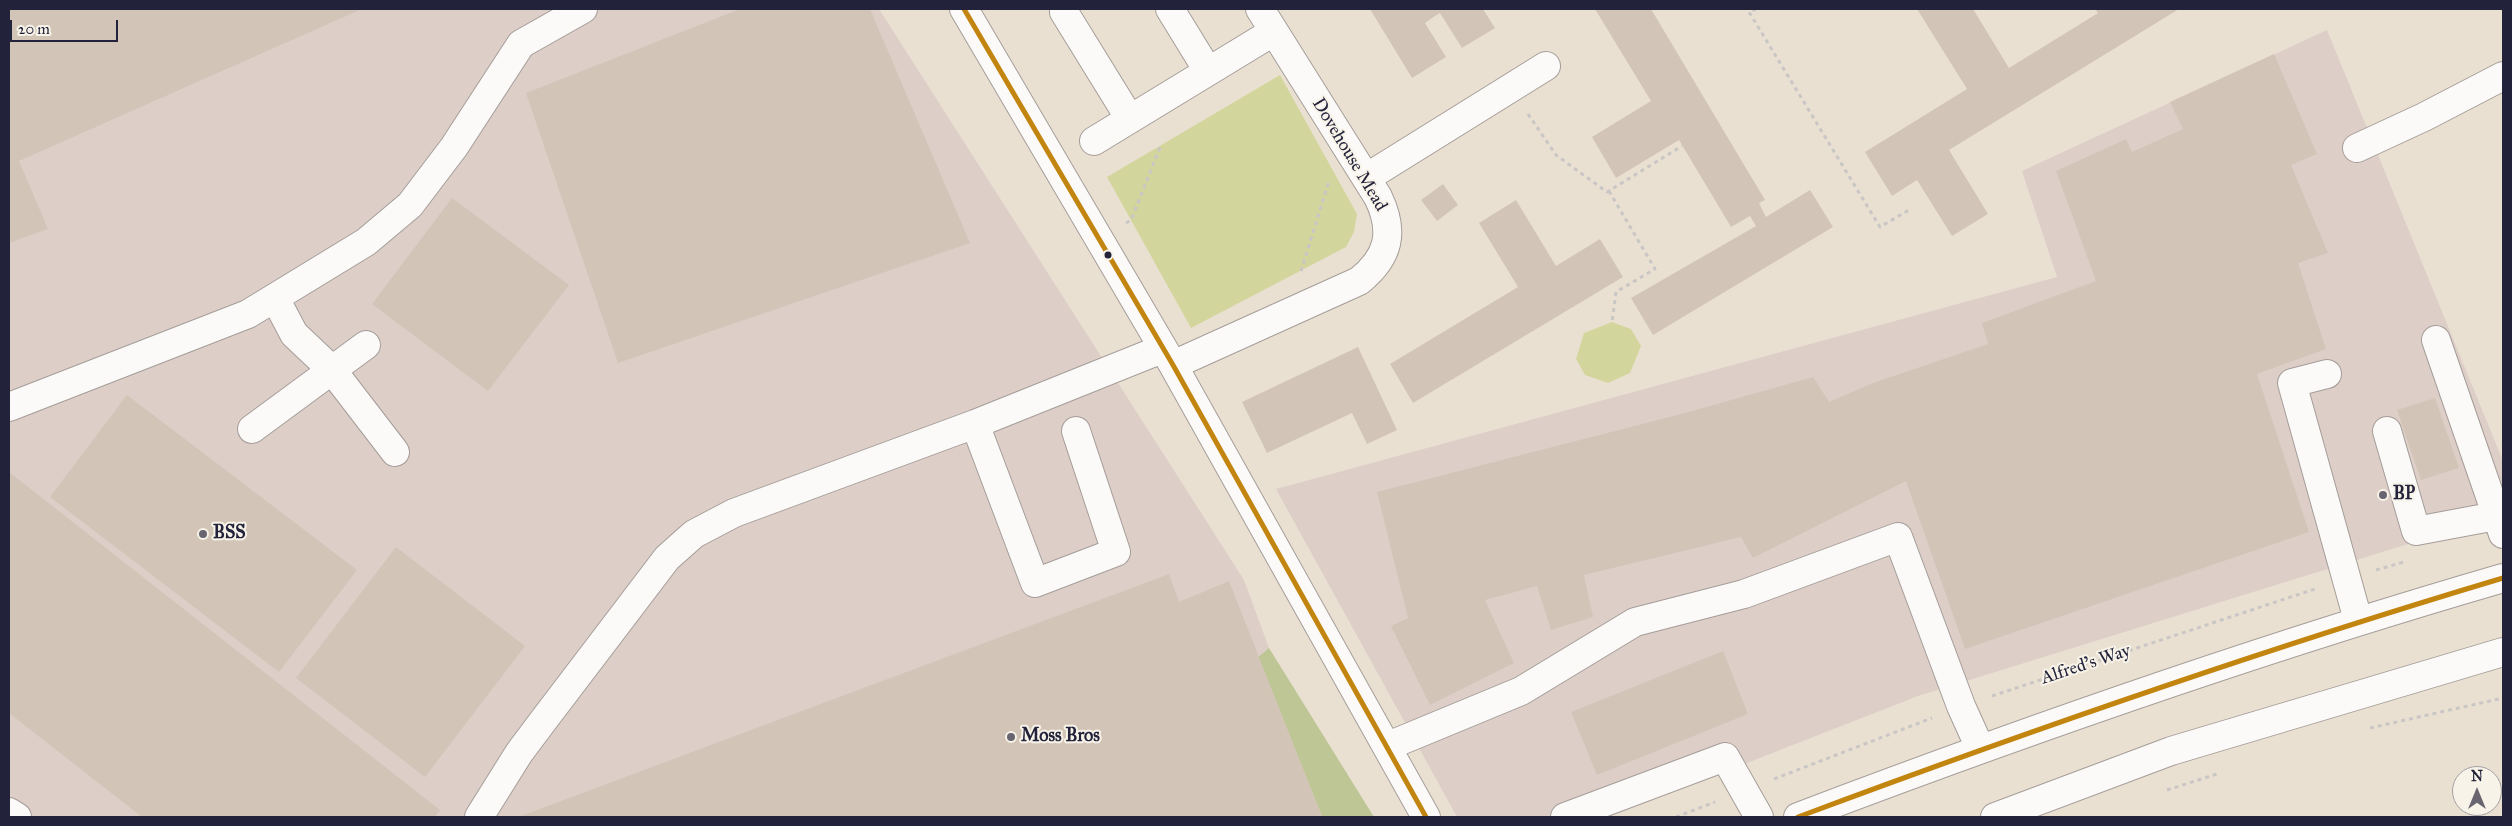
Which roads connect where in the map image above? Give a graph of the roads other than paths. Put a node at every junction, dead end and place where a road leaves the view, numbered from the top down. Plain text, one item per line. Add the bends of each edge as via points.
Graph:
1 (583, 9) edge
2 (964, 9) edge
3 (1170, 9) edge
4 (1064, 12) dead end
5 (1266, 20) edge
6 (1546, 66) dead end
7 (1208, 71) junction
8 (2503, 76) edge
9 (1130, 119) junction
10 (1094, 141) dead end
11 (2357, 148) dead end
12 (1366, 178) junction
13 (275, 298) junction
14 (2436, 340) dead end
15 (366, 345) dead end
16 (1167, 357) junction
17 (332, 370) junction
18 (2327, 374) dead end
19 (9, 407) edge
20 (975, 424) junction
21 (252, 429) dead end
22 (1076, 431) dead end
23 (2387, 431) dead end
24 (395, 452) dead end
25 (2500, 525) edge
26 (2503, 578) edge
27 (2358, 620) junction
28 (2503, 652) edge
29 (1388, 746) junction
30 (1980, 748) junction
31 (9, 812) edge
32 (17, 817) edge
33 (480, 817) edge
34 (1426, 817) edge
35 (1565, 817) edge
36 (1759, 817) edge
37 (1798, 817) edge
38 (1995, 817) edge

1 - 13 main road via 521,44 454,148 410,204 366,242
2 - 16 main road
3 - 7 main road
4 - 9 main road
5 - 7 main road
5 - 12 main road, Dovehouse Mead
6 - 12 main road
7 - 9 main road
8 - 11 main road via 2424,118
9 - 10 main road
12 - 16 main road, Dovehouse Mead via 1384,210 1388,236 1379,261 1370,272 1346,289 1287,314
13 - 17 main road via 294,334
13 - 19 main road via 248,314
14 - 25 main road
15 - 17 main road
16 - 20 main road, Dovehouse Mead
16 - 29 main road
17 - 21 main road
17 - 24 main road
18 - 27 main road via 2292,384
20 - 22 main road via 1035,583 1116,552
20 - 33 main road, Dovehouse Mead via 734,513 694,534 667,558 543,721 519,753
23 - 25 main road via 2416,531
26 - 27 main road
27 - 30 main road
28 - 38 main road via 2171,752
29 - 30 main road via 1520,691 1635,622 1744,594 1898,537
29 - 34 main road
30 - 37 main road
31 - 32 main road
35 - 36 main road via 1725,757

